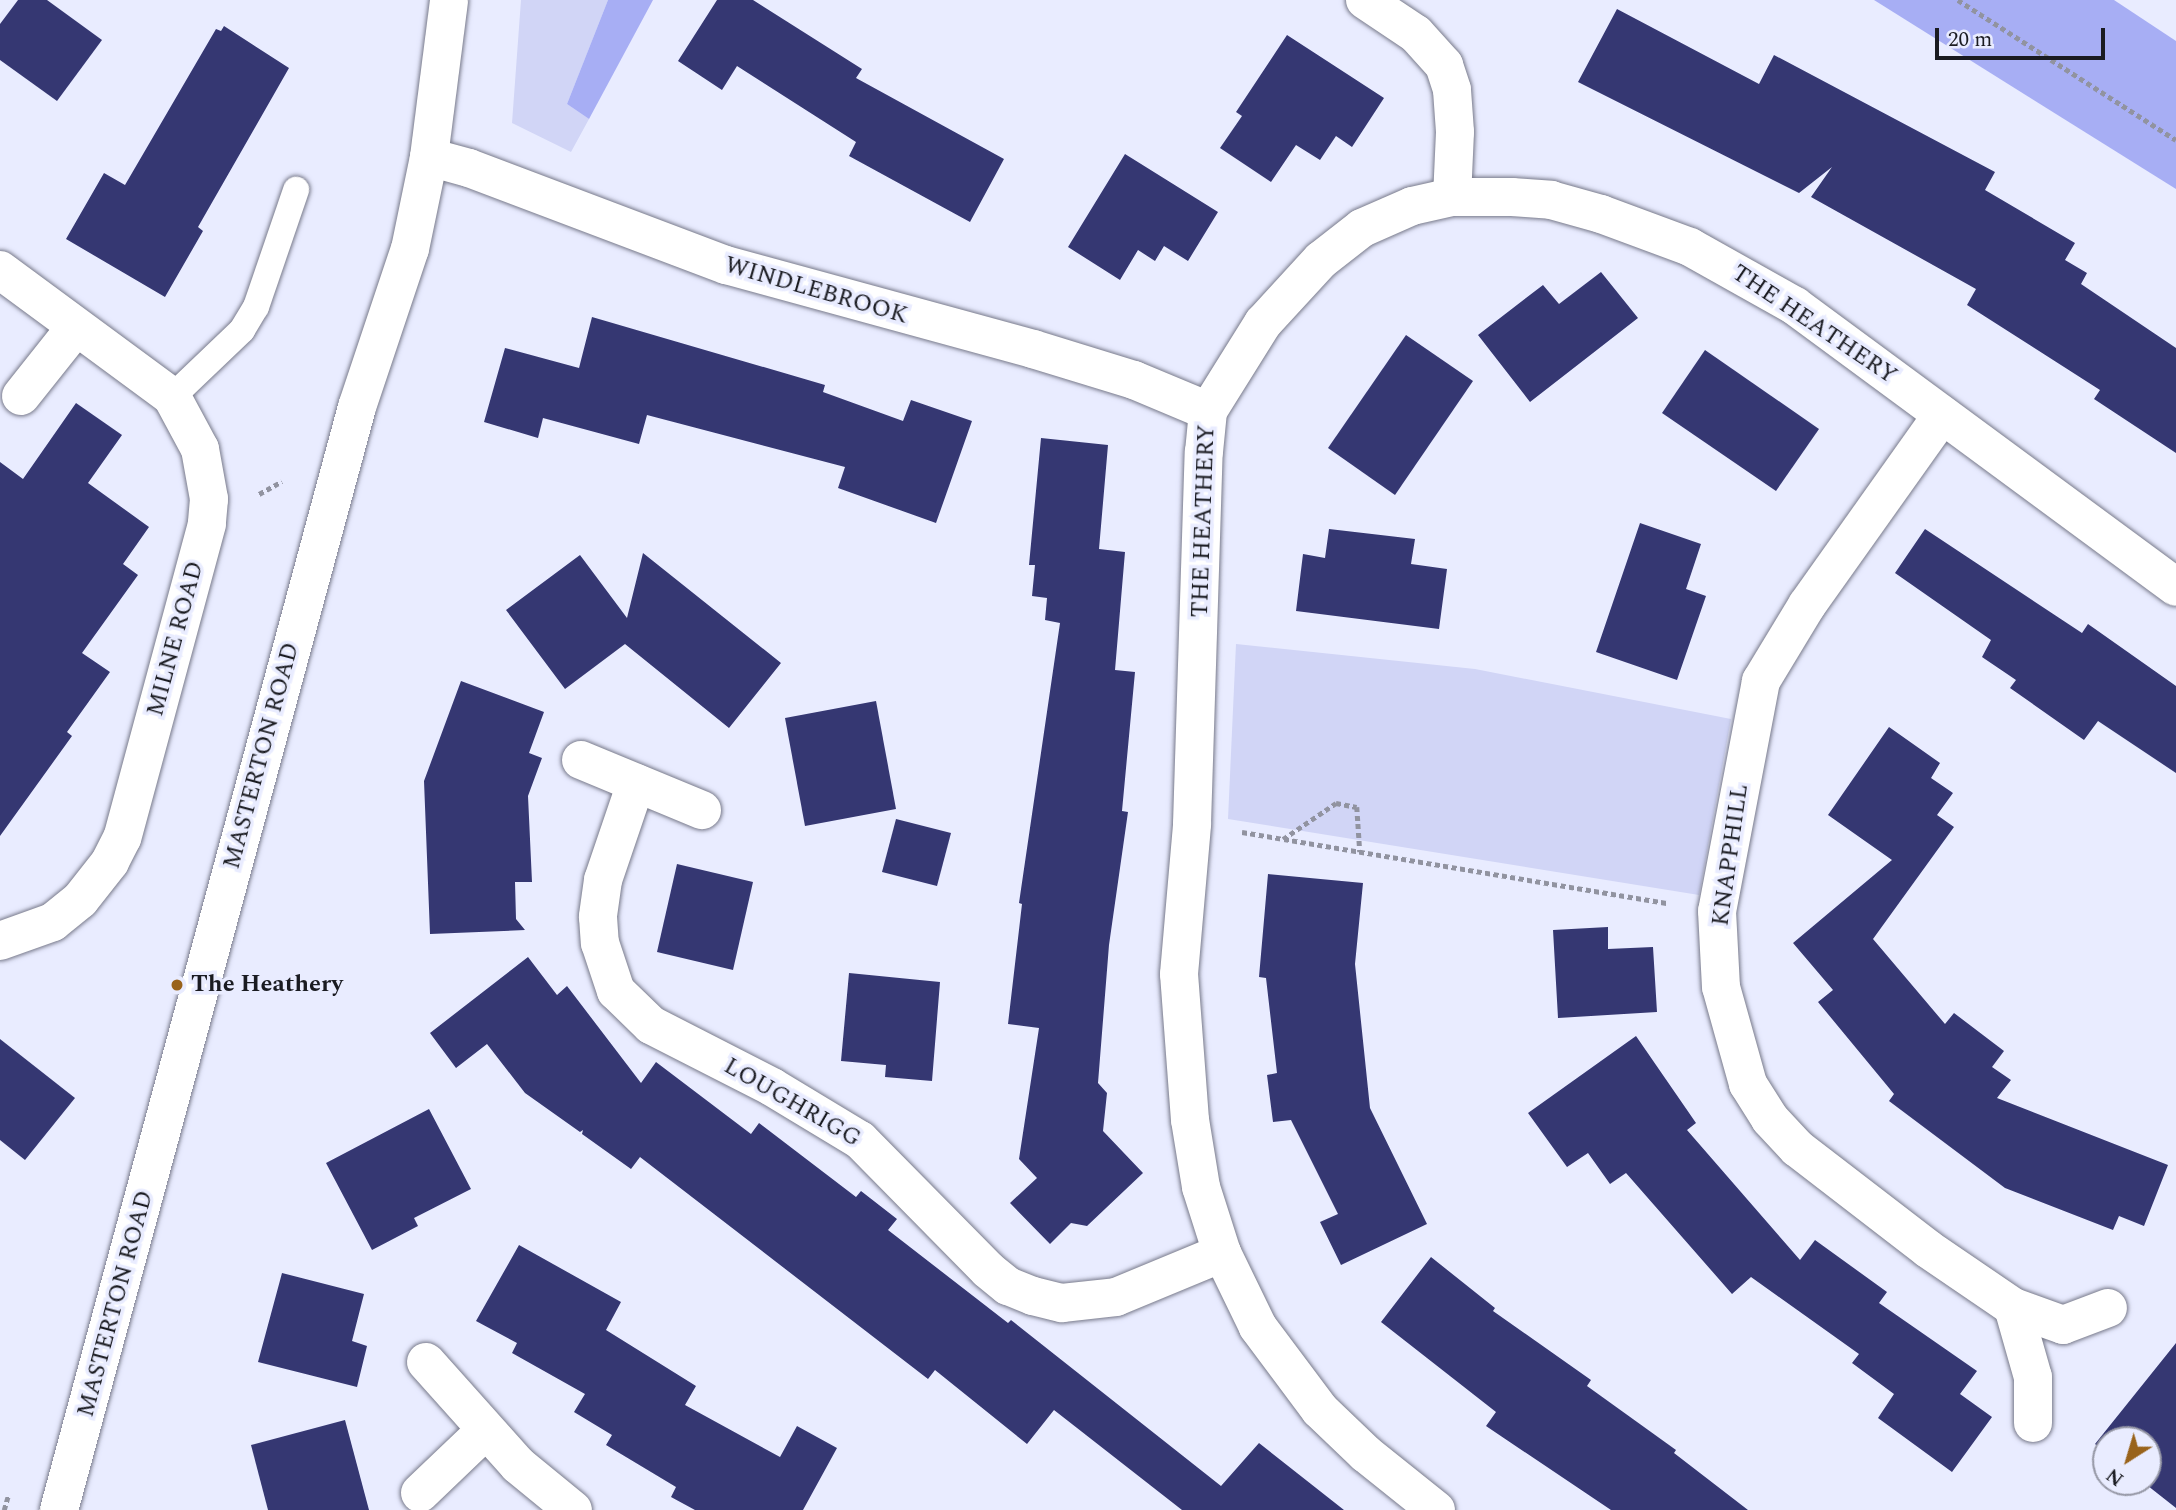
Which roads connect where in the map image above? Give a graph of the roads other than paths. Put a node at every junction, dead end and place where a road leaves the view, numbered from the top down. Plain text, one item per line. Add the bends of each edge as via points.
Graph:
1 (449, 0) edge
2 (1366, 0) edge
3 (429, 157) junction
4 (296, 190) dead end
5 (1452, 197) junction
6 (0, 270) edge
7 (75, 328) junction
8 (21, 396) dead end
9 (172, 397) junction
10 (1208, 411) junction
11 (1942, 415) junction
12 (2176, 587) edge
13 (581, 760) dead end
14 (636, 783) junction
15 (702, 810) dead end
16 (0, 941) edge
17 (1222, 1253) junction
18 (2013, 1307) junction
19 (2108, 1308) dead end
20 (426, 1362) dead end
21 (2033, 1423) dead end
22 (486, 1430) junction
23 (420, 1493) dead end
24 (59, 1510) edge
25 (573, 1510) edge
26 (1436, 1510) edge

1 - 3 street, MASTERTON ROAD
2 - 5 street via 1416,34 1444,65 1452,90 1455,132
3 - 10 street, WINDLEBROOK via 726,265 1134,380
3 - 24 street, MASTERTON ROAD via 410,249 353,420
4 - 9 lane via 256,307 242,330
5 - 10 street, THE HEATHERY via 1412,206 1362,228 1321,260 1263,323
5 - 11 street, THE HEATHERY via 1551,200 1690,247 1795,306
6 - 7 street, MILNE ROAD
7 - 8 street
7 - 9 street, MILNE ROAD
9 - 16 street, MILNE ROAD via 200,449 209,499 122,838 110,862 80,900 53,922
10 - 17 street, THE HEATHERY via 1192,824 1179,974 1182,1055 1201,1186
11 - 12 street, THE HEATHERY
11 - 18 street, KNAPPHILL via 1807,605 1761,681 1717,911 1721,987 1748,1084 1770,1119 1818,1165
13 - 14 street
14 - 15 street
14 - 17 street, LOUGHRIGG via 607,868 598,917 600,943 616,991 651,1025 772,1087 859,1140 988,1270 1008,1286 1032,1296 1062,1303 1116,1297
17 - 26 street, THE HEATHERY via 1258,1327 1320,1410
18 - 19 street, KNAPPHILL via 2063,1325
18 - 21 street via 2033,1377
20 - 22 street
22 - 23 street
22 - 25 street via 518,1465

